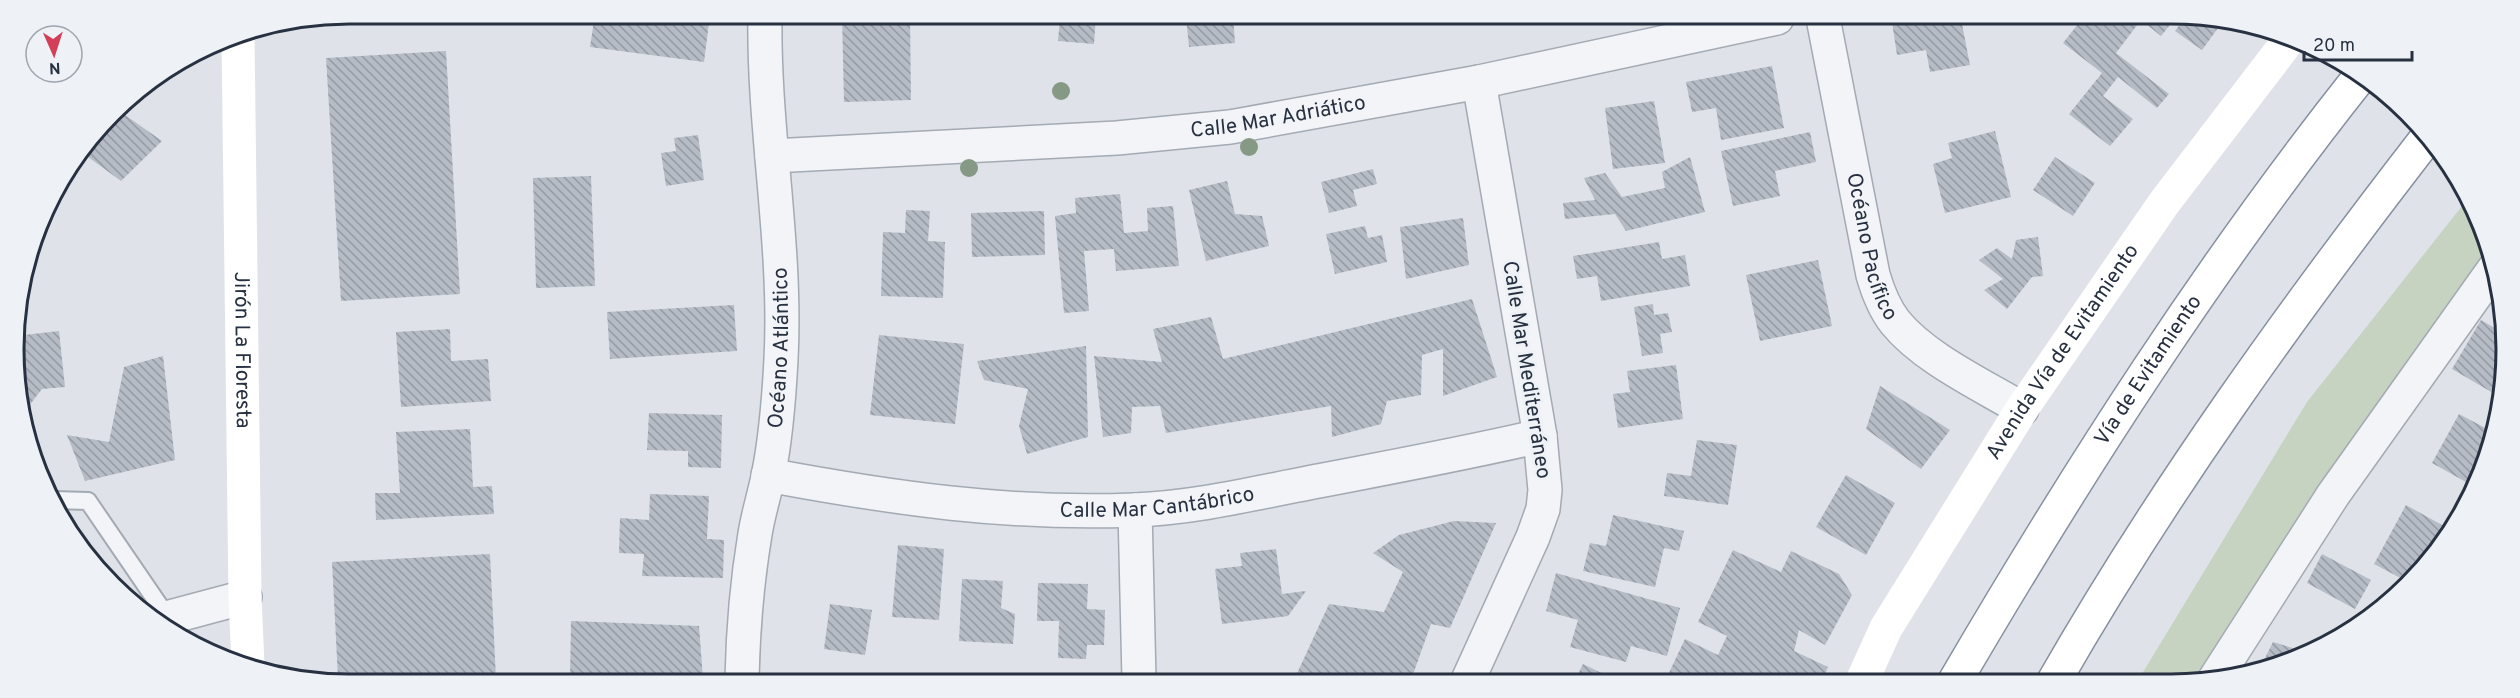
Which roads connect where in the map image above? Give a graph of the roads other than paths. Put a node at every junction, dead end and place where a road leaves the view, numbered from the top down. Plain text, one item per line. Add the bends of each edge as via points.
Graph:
1 (765, 24) edge
2 (1749, 24) edge
3 (1824, 24) edge
4 (238, 44) edge
5 (2285, 45) edge
6 (1479, 82) junction
7 (2356, 82) edge
8 (2423, 144) edge
9 (772, 156) junction
10 (2488, 277) edge
11 (2022, 409) junction
12 (1540, 436) junction
13 (768, 475) junction
14 (62, 500) edge
15 (1135, 510) junction
16 (245, 597) junction
17 (160, 613) edge
18 (168, 619) edge
19 (248, 658) edge
20 (2220, 670) edge
21 (742, 674) edge
22 (1139, 674) edge
23 (1471, 674) edge
24 (1865, 674) edge
25 (1959, 674) edge
26 (2058, 674) edge

1 - 9 street, Océano Atlántico
2 - 6 street, Calle Mar Adriático
3 - 11 street, Océano Pacífico via 1873,276 1886,308 1924,349
4 - 16 main road, Jirón La Floresta
5 - 11 main road, Avenida Vía de Evitamiento via 2164,203
6 - 9 street, Calle Mar Adriático via 1230,127 1106,138
6 - 12 street, Calle Mar Mediterráneo
7 - 25 main road, Vía de Evitamiento via 2150,367
8 - 26 main road via 2290,318 2140,541
9 - 13 street, Océano Atlántico via 783,308 777,410
10 - 20 street via 2333,495
11 - 24 main road, Avenida Vía de Evitamiento via 1886,628
12 - 15 street, Calle Mar Cantábrico via 1193,505
12 - 23 street, Calle Mar Mediterráneo via 1543,509
13 - 15 street, Calle Mar Cantábrico via 870,494 982,508
13 - 21 street, Océano Atlántico via 747,591
14 - 17 lane via 88,501
15 - 22 street
16 - 18 street
16 - 19 main road, Jirón La Floresta

